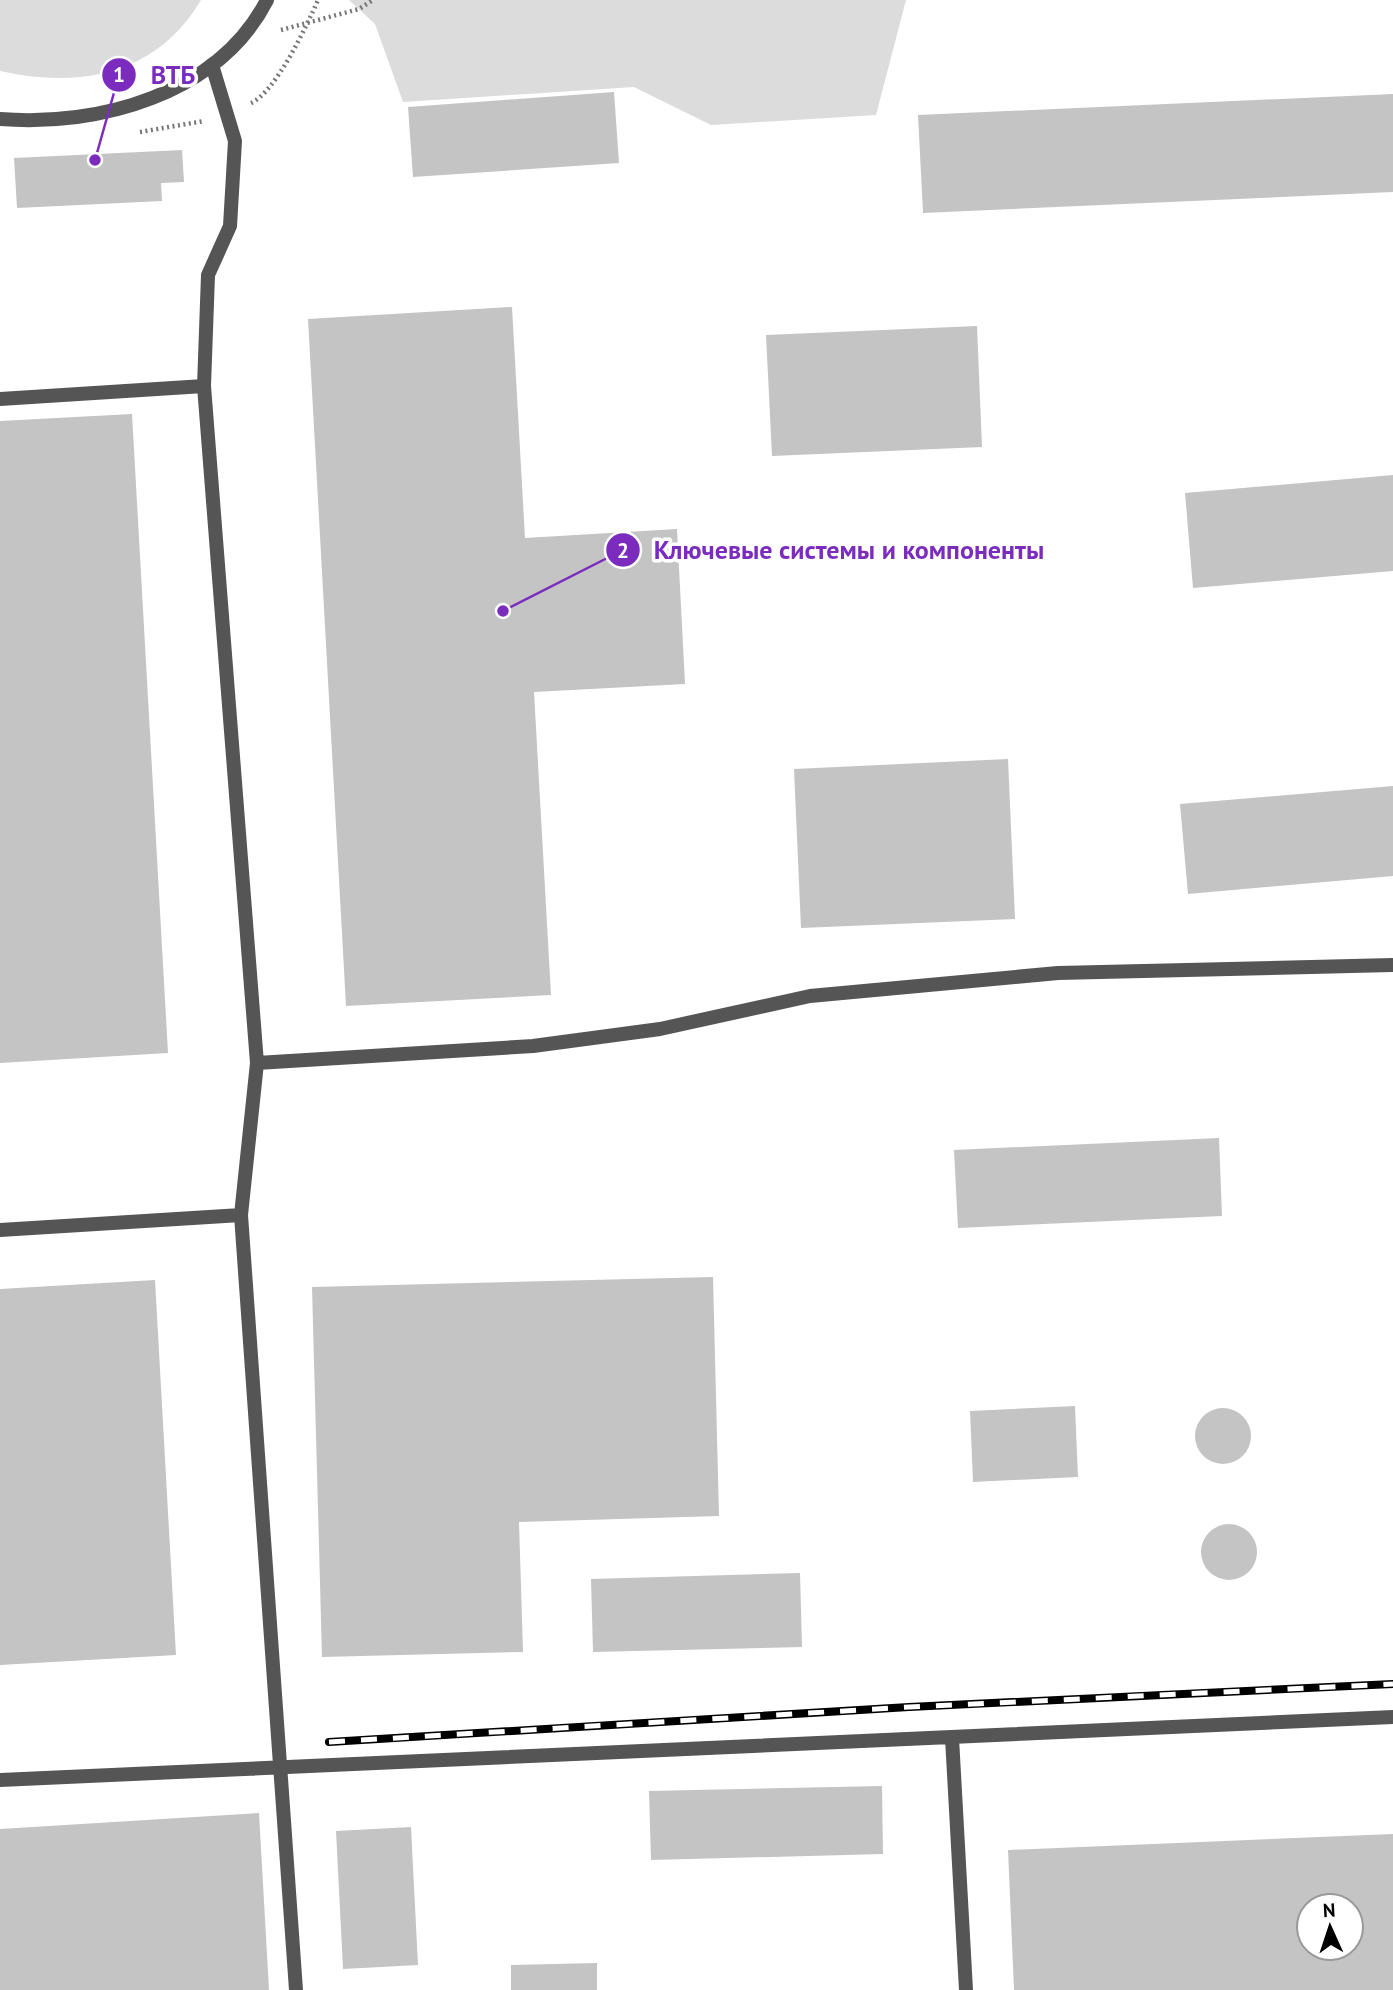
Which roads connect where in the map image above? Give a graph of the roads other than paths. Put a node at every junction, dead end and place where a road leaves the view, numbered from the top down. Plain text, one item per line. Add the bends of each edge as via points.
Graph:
1 (267, 0) edge
2 (212, 65) junction
3 (0, 119) edge
4 (204, 386) junction
5 (0, 399) edge
6 (1393, 965) edge
7 (257, 1063) junction
8 (241, 1215) junction
9 (0, 1230) edge
10 (1393, 1717) edge
11 (951, 1738) junction
12 (282, 1768) junction
13 (0, 1780) edge
14 (296, 1990) edge
15 (966, 1990) edge

1 - 2 street via 242,39
2 - 3 street via 161,93 106,112 49,120
2 - 4 street via 234,141 230,226 208,275
4 - 5 street
4 - 7 street
6 - 7 street via 1058,973 810,996 660,1029 533,1046
7 - 8 street
8 - 9 street
8 - 12 street
10 - 11 street
11 - 12 street
11 - 15 street
12 - 13 street
12 - 14 street

